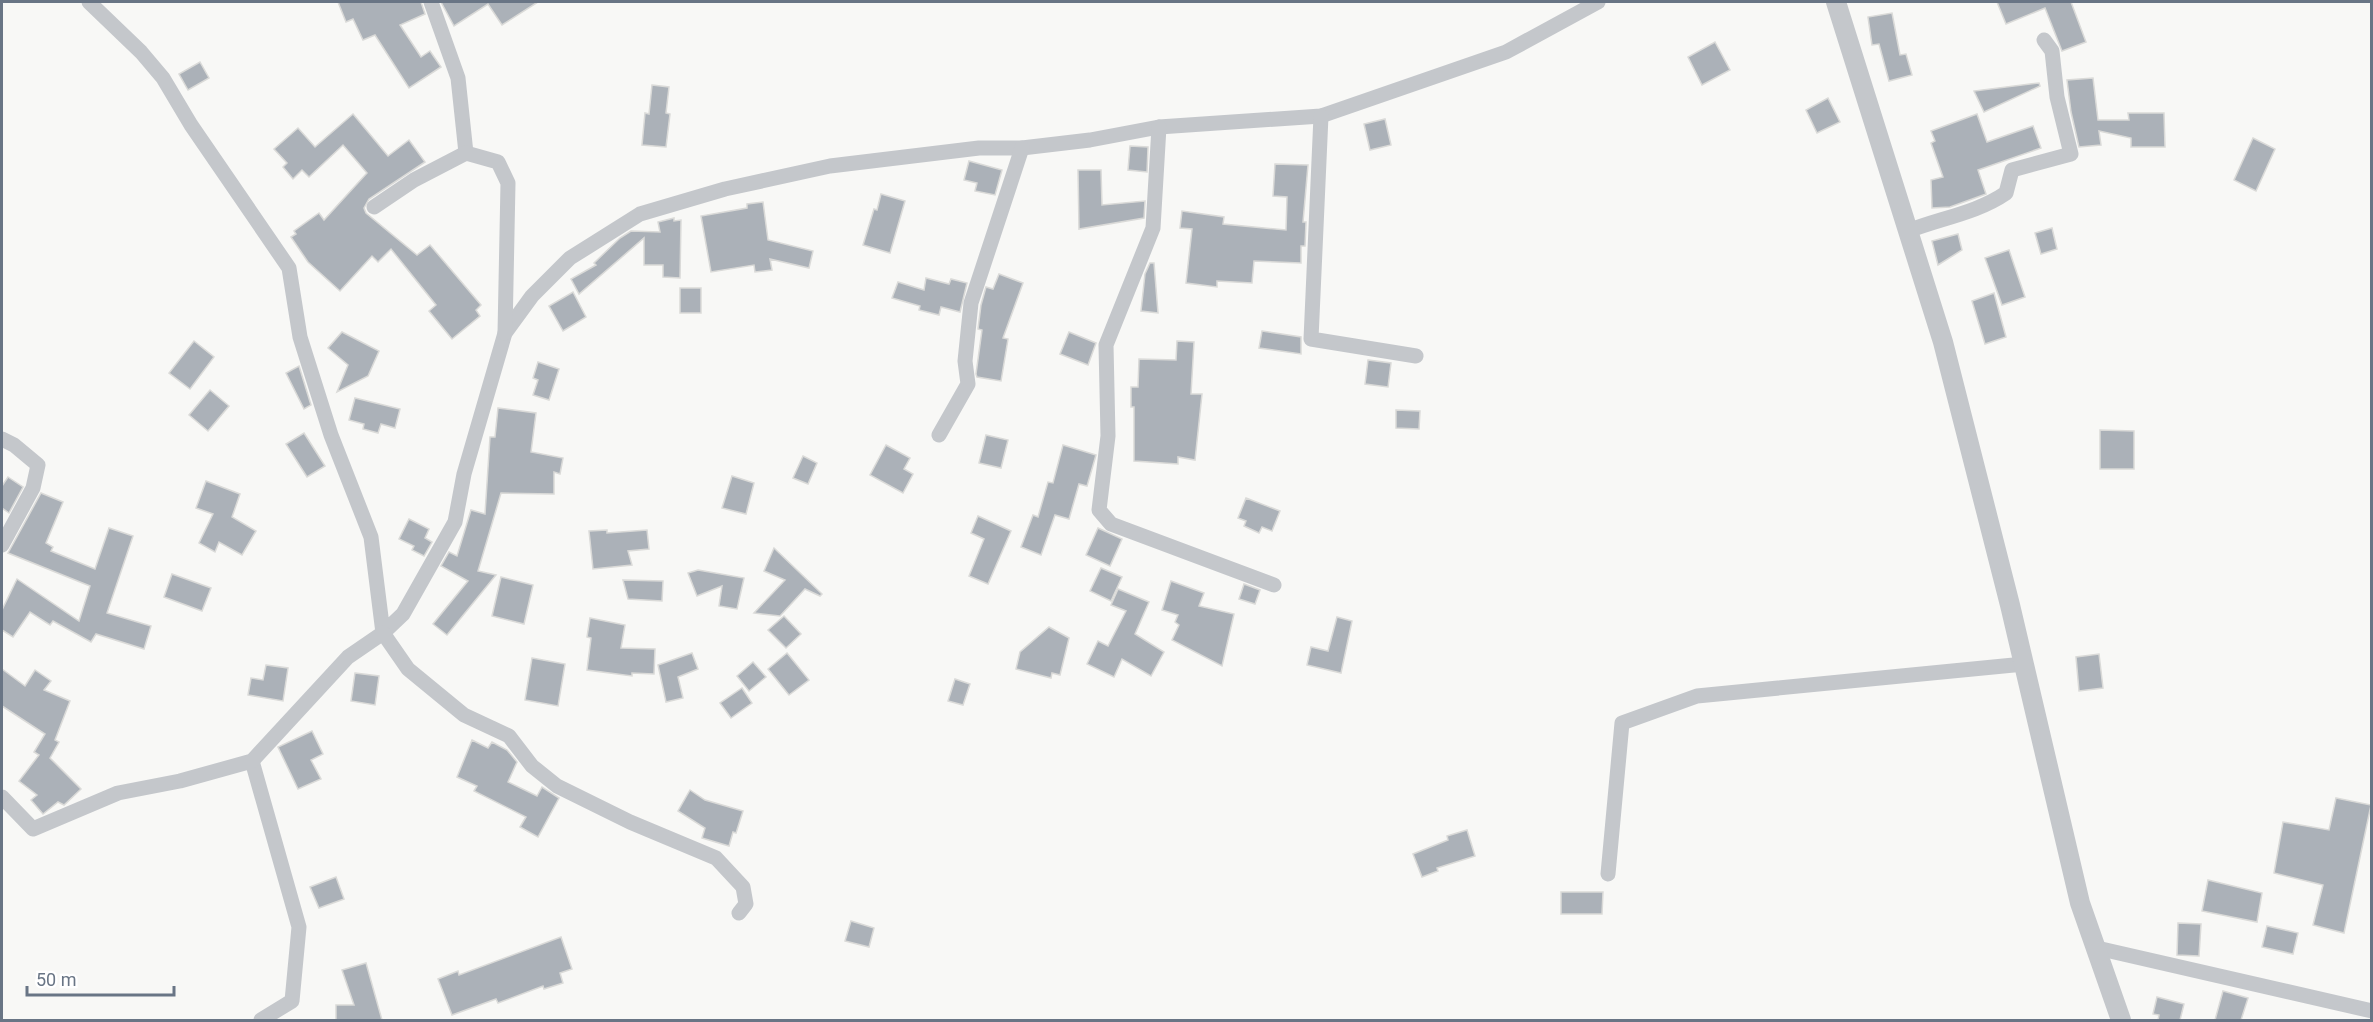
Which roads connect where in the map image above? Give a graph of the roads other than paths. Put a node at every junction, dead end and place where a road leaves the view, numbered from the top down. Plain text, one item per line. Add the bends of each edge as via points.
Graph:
1 (89, 2) edge
2 (431, 2) edge
3 (1598, 2) edge
4 (1836, 2) edge
5 (2044, 40) dead end
6 (1322, 116) junction
7 (1159, 128) junction
8 (1022, 147) junction
9 (466, 153) junction
10 (374, 207) dead end
11 (1908, 231) junction
12 (505, 333) junction
13 (1416, 356) dead end
14 (939, 435) dead end
15 (2, 439) edge
16 (2, 544) edge
17 (1274, 585) dead end
18 (383, 633) junction
19 (2024, 664) junction
20 (252, 761) junction
21 (2, 797) edge
22 (1608, 874) dead end
23 (740, 913) dead end
24 (2097, 948) junction
25 (2372, 1011) edge
26 (261, 1020) edge
27 (2121, 1020) edge

1 - 18 street via 163,78 289,268 300,338 331,435 371,537
2 - 9 street via 458,78
3 - 6 street via 1506,52
4 - 11 street
5 - 11 street via 2052,51 2057,97 2071,154 2012,170 2006,193 1993,201
6 - 7 street
6 - 13 street via 1311,339
7 - 8 street
7 - 17 street via 1153,228 1106,345 1108,436 1099,510 1111,524
8 - 12 street via 979,148 830,166 725,189 640,214 570,258 532,296
8 - 14 street via 971,303 965,361 968,384
9 - 10 street via 414,180
9 - 12 street via 498,162 508,183
11 - 19 street via 1943,342
12 - 18 street via 454,522 403,615
15 - 16 street via 38,465 33,488
18 - 20 street via 348,657
18 - 23 street via 408,669 464,715 509,736 532,766 557,786 716,858 743,887 746,904
19 - 22 street via 1697,696 1622,723
19 - 24 street via 2080,903
20 - 21 street via 118,794 33,829
20 - 26 street via 299,927 292,1001
24 - 25 street
24 - 27 street

